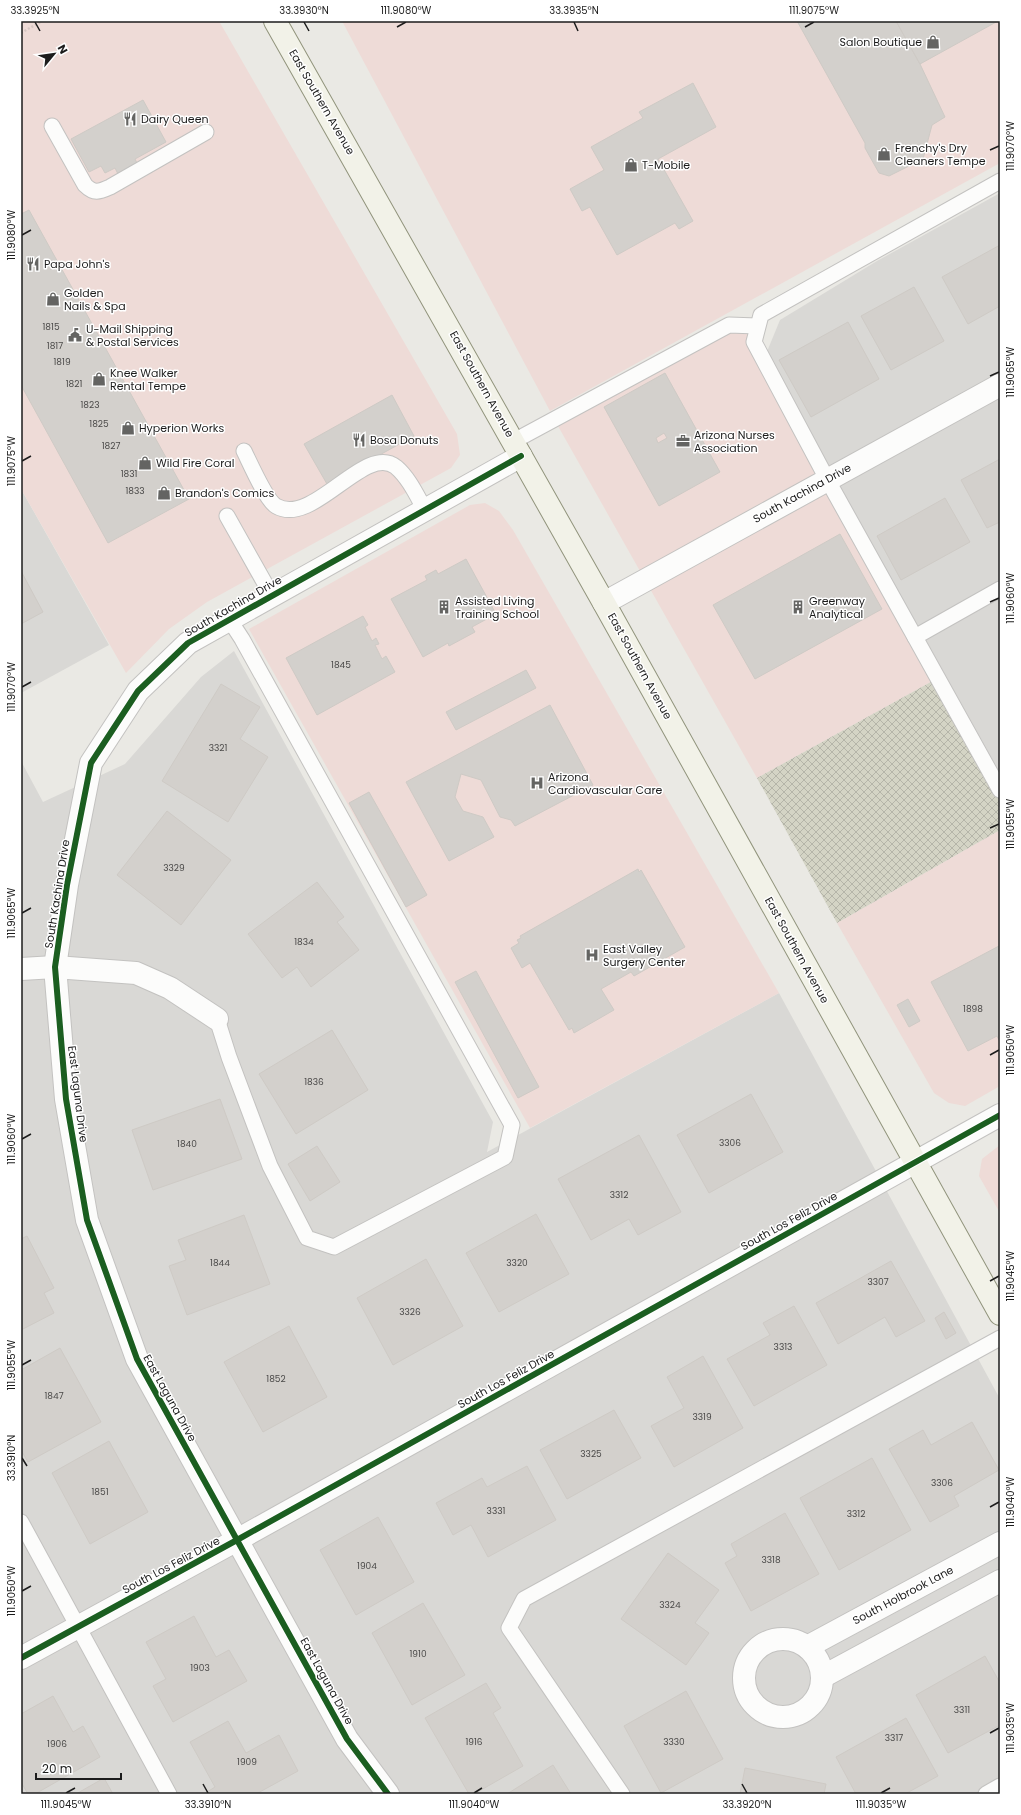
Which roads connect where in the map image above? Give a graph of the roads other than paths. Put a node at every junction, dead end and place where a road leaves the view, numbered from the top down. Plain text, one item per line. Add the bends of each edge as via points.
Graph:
1 (275, 21) edge
2 (52, 126) dead end
3 (206, 132) dead end
4 (1000, 181) edge
5 (757, 326) junction
6 (1000, 385) edge
7 (517, 449) junction
8 (244, 451) dead end
9 (827, 479) junction
10 (425, 510) junction
11 (227, 516) dead end
12 (1000, 589) edge
13 (272, 596) junction
14 (604, 602) junction
15 (229, 619) junction
16 (915, 637) junction
17 (1000, 790) edge
18 (55, 967) junction
19 (21, 969) edge
20 (217, 1019) joint
21 (1000, 1115) edge
22 (915, 1162) junction
23 (1000, 1314) edge
24 (1000, 1338) edge
25 (21, 1522) edge
26 (237, 1540) junction
27 (1000, 1543) edge
28 (1000, 1581) edge
29 (79, 1626) junction
30 (806, 1647) junction
31 (21, 1658) edge
32 (822, 1677) junction
33 (1000, 1786) edge
34 (169, 1794) edge
35 (388, 1794) edge
36 (622, 1794) edge
37 (986, 1794) edge

1 - 7 main road, East Southern Avenue
2 - 3 lane via 85,185 91,191 98,192
4 - 5 lane via 761,315
5 - 7 lane via 728,325
5 - 9 lane via 754,342
6 - 9 street, South Kachina Drive
7 - 10 street, South Kachina Drive
7 - 14 main road, East Southern Avenue
8 - 10 lane via 268,498 275,506 285,509 303,508 341,482 380,462 395,466 404,475
9 - 14 street, South Kachina Drive
9 - 16 lane
10 - 13 street, South Kachina Drive
11 - 13 lane
12 - 16 lane
13 - 15 street, South Kachina Drive
14 - 22 main road, East Southern Avenue
15 - 18 street, South Kachina Drive via 188,643 138,691 90,763 67,885
15 - 20 lane via 512,1124 505,1157 334,1247 307,1238 270,1166
16 - 17 lane
18 - 19 street
18 - 20 street via 136,973 170,988
18 - 26 street, East Laguna Drive via 66,1099 86,1220 137,1359
21 - 22 street, South Los Feliz Drive
22 - 23 main road, East Southern Avenue
22 - 26 street, South Los Feliz Drive
24 - 36 lane via 524,1600 509,1628
25 - 29 lane
26 - 29 street, South Los Feliz Drive
26 - 35 street, East Laguna Drive via 347,1739
27 - 30 street, South Holbrook Lane
28 - 32 street
29 - 31 street, South Los Feliz Drive
29 - 34 lane
30 - 32 street via 815,1655
30 - 32 street via 796,1641 784,1639 760,1646 746,1667 744,1680 747,1693 754,1704 764,1712 776,1716 799,1714 816,1699
33 - 37 lane

